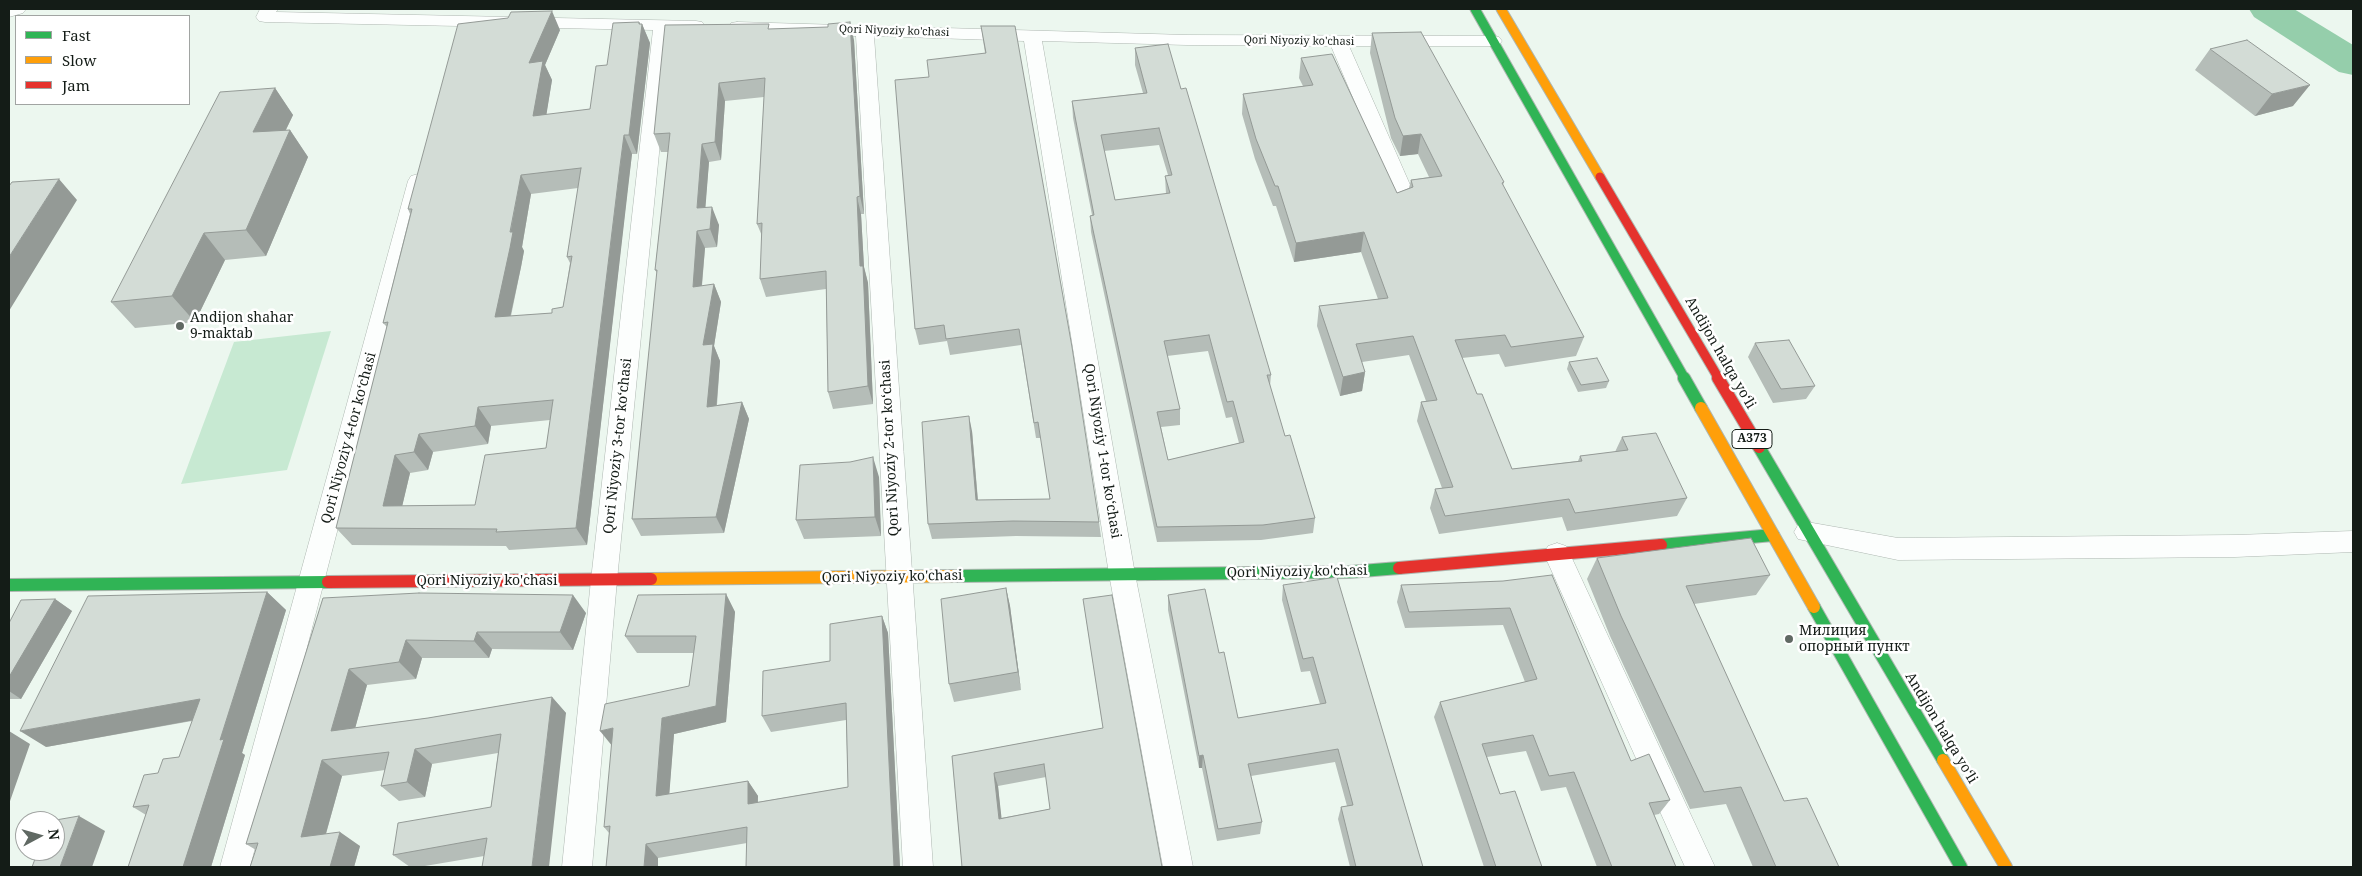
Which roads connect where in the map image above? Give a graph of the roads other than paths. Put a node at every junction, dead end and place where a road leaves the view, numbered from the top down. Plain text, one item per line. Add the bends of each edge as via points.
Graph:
1 (17, 9) edge
2 (1474, 9) edge
3 (1501, 9) edge
4 (9, 12) edge
5 (267, 13) edge
6 (461, 22) edge
7 (663, 25) junction
8 (865, 30) junction
9 (1032, 34) junction
10 (1493, 41) junction
11 (1338, 42) junction
12 (423, 162) edge
13 (1401, 187) dead end
14 (1807, 532) junction
15 (1773, 535) junction
16 (2353, 542) edge
17 (1558, 554) junction
18 (1122, 574) junction
19 (898, 577) junction
20 (604, 580) junction
21 (310, 582) junction
22 (11, 590) edge
23 (235, 867) edge
24 (577, 867) edge
25 (918, 867) edge
26 (1178, 867) edge
27 (1700, 867) edge
28 (1961, 867) edge
29 (2006, 867) edge

1 - 4 street
2 - 10 main road, A373
3 - 14 main road, Andijon halqa yo‘li / A373
5 - 6 street, Qori Niyoziy ko'chasi
6 - 7 street, Qori Niyoziy ko'chasi
7 - 8 street, Qori Niyoziy ko'chasi
7 - 20 street, Qori Niyoziy 3-tor koʻchasi
8 - 9 street, Qori Niyoziy ko'chasi
8 - 19 street, Qori Niyoziy 2-tor koʻchasi
9 - 11 street, Qori Niyoziy ko'chasi
9 - 18 street, Qori Niyoziy 1-tor koʻchasi
10 - 11 street, Qori Niyoziy ko'chasi
10 - 15 main road, A373
11 - 13 street
12 - 21 street, Qori Niyoziy 4-tor koʻchasi
14 - 16 street via 1898,549
14 - 29 main road, Andijon halqa yo‘li / A373
15 - 17 main road, Qori Niyoziy ko'chasi
15 - 28 main road, A373
17 - 18 main road, Qori Niyoziy ko'chasi via 1349,572
17 - 27 street
18 - 19 main road, Qori Niyoziy ko'chasi
18 - 26 street, Qori Niyoziy 1-tor koʻchasi
19 - 20 main road, Qori Niyoziy ko'chasi
19 - 25 street, Qori Niyoziy 2-tor koʻchasi
20 - 21 main road, Qori Niyoziy ko'chasi
20 - 24 street, Qori Niyoziy 3-tor koʻchasi
21 - 22 main road, Qori Niyoziy ko'chasi
21 - 23 street, Qori Niyoziy 4-tor koʻchasi

